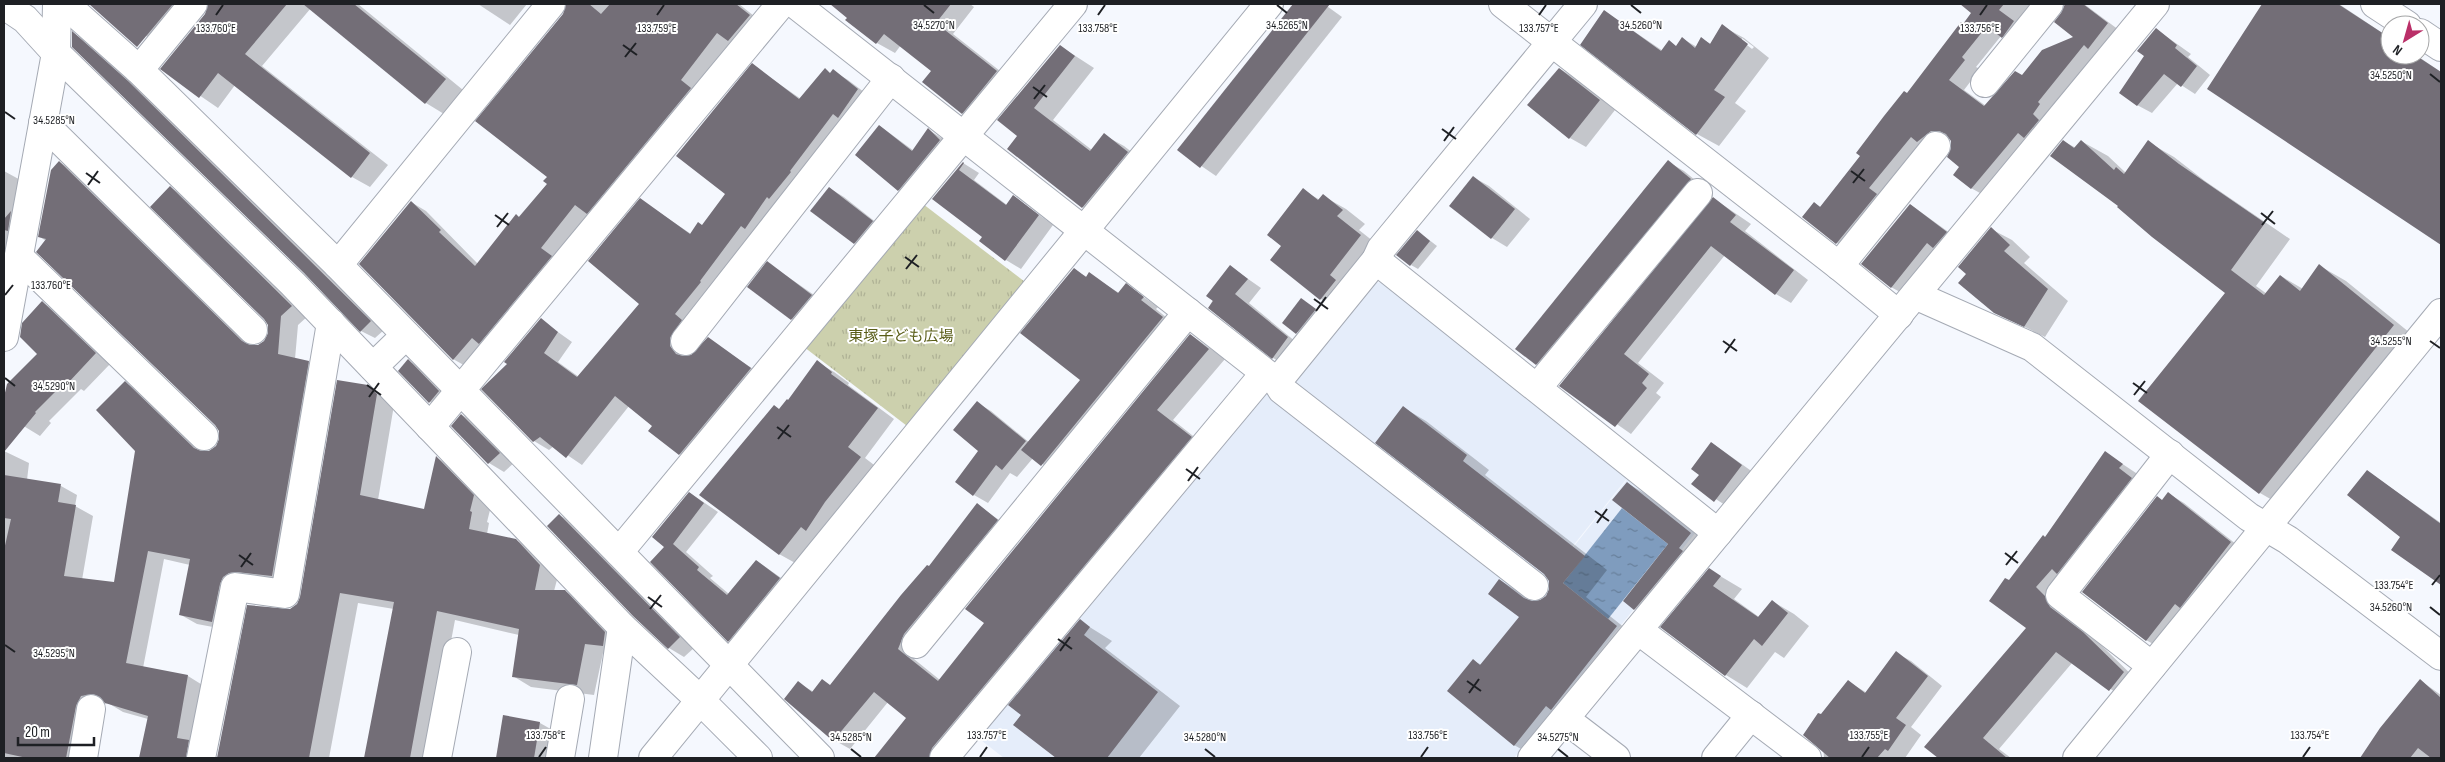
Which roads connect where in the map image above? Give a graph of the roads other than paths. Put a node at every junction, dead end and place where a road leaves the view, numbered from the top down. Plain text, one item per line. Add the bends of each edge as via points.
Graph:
1 (4, 4) edge
2 (57, 4) edge
3 (65, 4) edge
4 (193, 4) edge
5 (551, 4) edge
6 (781, 4) edge
7 (795, 4) edge
8 (1073, 4) edge
9 (1269, 4) edge
10 (1503, 4) edge
11 (1583, 4) edge
12 (2049, 4) edge
13 (2155, 4) edge
14 (2375, 4) edge
15 (2392, 15) edge
16 (2430, 40) edge
17 (1551, 42) junction
18 (2441, 47) edge
19 (56, 54) junction
20 (139, 70) junction
21 (891, 78) junction
22 (1985, 83) dead end
23 (44, 123) junction
24 (964, 136) junction
25 (1936, 146) dead end
26 (1698, 193) dead end
27 (1085, 230) junction
28 (19, 257) junction
29 (1376, 260) junction
30 (338, 265) junction
31 (1839, 266) junction
32 (9, 284) edge
33 (1898, 307) junction
34 (1188, 312) junction
35 (2441, 313) edge
36 (331, 323) junction
37 (253, 330) dead end
38 (406, 335) junction
39 (4, 337) edge
40 (685, 341) dead end
41 (373, 367) junction
42 (1271, 378) junction
43 (1537, 388) junction
44 (461, 390) junction
45 (430, 426) junction
46 (204, 436) dead end
47 (2170, 454) junction
48 (2267, 528) junction
49 (1712, 529) junction
50 (619, 552) junction
51 (1534, 586) dead end
52 (622, 627) junction
53 (1638, 630) junction
54 (916, 644) dead end
55 (457, 652) dead end
56 (2441, 656) edge
57 (729, 664) junction
58 (2152, 666) junction
59 (570, 699) dead end
60 (700, 700) junction
61 (90, 709) dead end
62 (1751, 715) junction
63 (1565, 719) junction
64 (83, 758) edge
65 (201, 758) edge
66 (437, 758) edge
67 (560, 758) edge
68 (603, 758) edge
69 (653, 758) edge
70 (758, 758) edge
71 (820, 758) edge
72 (944, 758) edge
73 (1532, 758) edge
74 (1616, 758) edge
75 (1716, 758) edge
76 (1807, 758) edge
77 (2076, 758) edge

1 - 19 street via 25,20
2 - 19 street
3 - 20 street
4 - 20 street
5 - 30 street
6 - 44 street
7 - 21 street
8 - 24 street
9 - 27 street
10 - 17 street
11 - 17 street
12 - 22 street
13 - 33 street
14 - 15 street
16 - 18 street
17 - 29 street via 1381,249
17 - 31 street
19 - 23 street
19 - 36 street
20 - 30 street
21 - 24 street
21 - 40 street
23 - 28 street
23 - 37 street
24 - 27 street
24 - 50 street
25 - 31 street
26 - 43 street
27 - 34 street
27 - 57 street
28 - 32 street
28 - 46 street
29 - 42 street
29 - 43 street
30 - 38 street
31 - 33 street
32 - 39 street
33 - 47 street via 2032,348
33 - 49 street
34 - 42 street
34 - 54 street
35 - 48 street
36 - 41 street
36 - 65 street via 285,594 235,587
38 - 41 street
38 - 44 street
41 - 45 street
42 - 51 street via 1282,390
42 - 72 street
43 - 49 street
44 - 45 street
44 - 50 street
45 - 52 street
47 - 48 street
47 - 58 street via 2060,595
48 - 56 street via 2288,540
48 - 58 street
49 - 53 street
50 - 57 street
52 - 60 street
52 - 68 street
53 - 62 street
53 - 63 street
55 - 66 street
57 - 60 street
57 - 71 street
58 - 77 street
59 - 67 street
60 - 69 street
60 - 70 street
61 - 64 street
62 - 75 street
62 - 76 street
63 - 73 street
63 - 74 street

